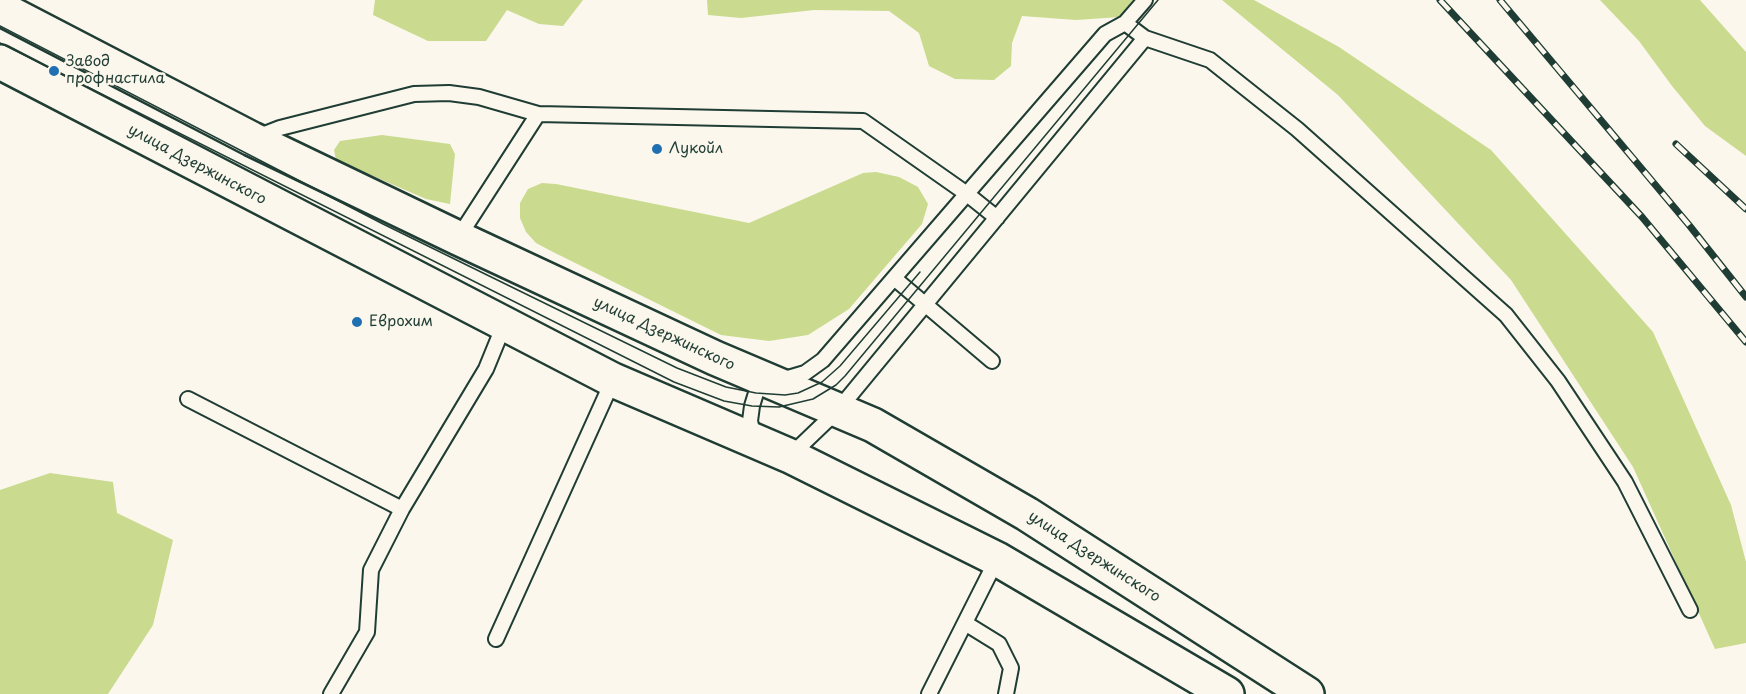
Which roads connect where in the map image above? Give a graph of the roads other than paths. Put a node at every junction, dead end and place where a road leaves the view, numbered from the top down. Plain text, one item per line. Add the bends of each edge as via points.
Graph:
1 (1145, 0) edge
2 (13, 8) edge
3 (1125, 23) junction
4 (1145, 38) junction
5 (0, 62) edge
6 (538, 114) junction
7 (252, 139) junction
8 (967, 194) junction
9 (997, 218) junction
10 (458, 238) junction
11 (894, 279) junction
12 (926, 305) junction
13 (504, 325) junction
14 (993, 361) dead end
15 (614, 380) junction
16 (765, 380) junction
17 (188, 399) dead end
18 (838, 410) junction
19 (755, 441) junction
20 (790, 456) junction
21 (402, 509) junction
22 (998, 559) junction
23 (1690, 610) dead end
24 (965, 623) junction
25 (496, 639) dead end
26 (331, 694) edge
27 (929, 694) edge
28 (1006, 694) edge
29 (1227, 694) edge
30 (1307, 694) edge

1 - 3 lane
2 - 7 main road, улица Дзержинского
3 - 4 lane
3 - 8 lane via 1105,34
4 - 9 lane
4 - 23 lane via 1210,60 1297,129 1506,315 1558,381 1625,482
5 - 13 main road, улица Дзержинского
6 - 7 lane via 480,97 414,94 280,128
6 - 8 lane via 863,121
6 - 10 lane
7 - 10 main road, улица Дзержинского
8 - 9 lane
8 - 11 lane
9 - 12 lane
10 - 16 main road, улица Дзержинского
11 - 12 lane
11 - 16 lane via 824,360 805,373
12 - 14 lane
12 - 18 lane
13 - 15 main road, улица Дзержинского
13 - 21 lane via 486,369
15 - 19 main road, улица Дзержинского
15 - 25 lane
16 - 18 main road, улица Дзержинского
16 - 19 lane via 752,406 750,421
17 - 21 lane
18 - 20 lane
18 - 30 main road, улица Дзержинского via 873,425 1027,514
19 - 20 main road, улица Дзержинского
20 - 22 main road, улица Дзержинского
21 - 26 lane via 371,570 366,632
22 - 24 lane
22 - 29 main road, улица Дзержинского
24 - 27 lane
24 - 28 lane via 999,644 1011,668

